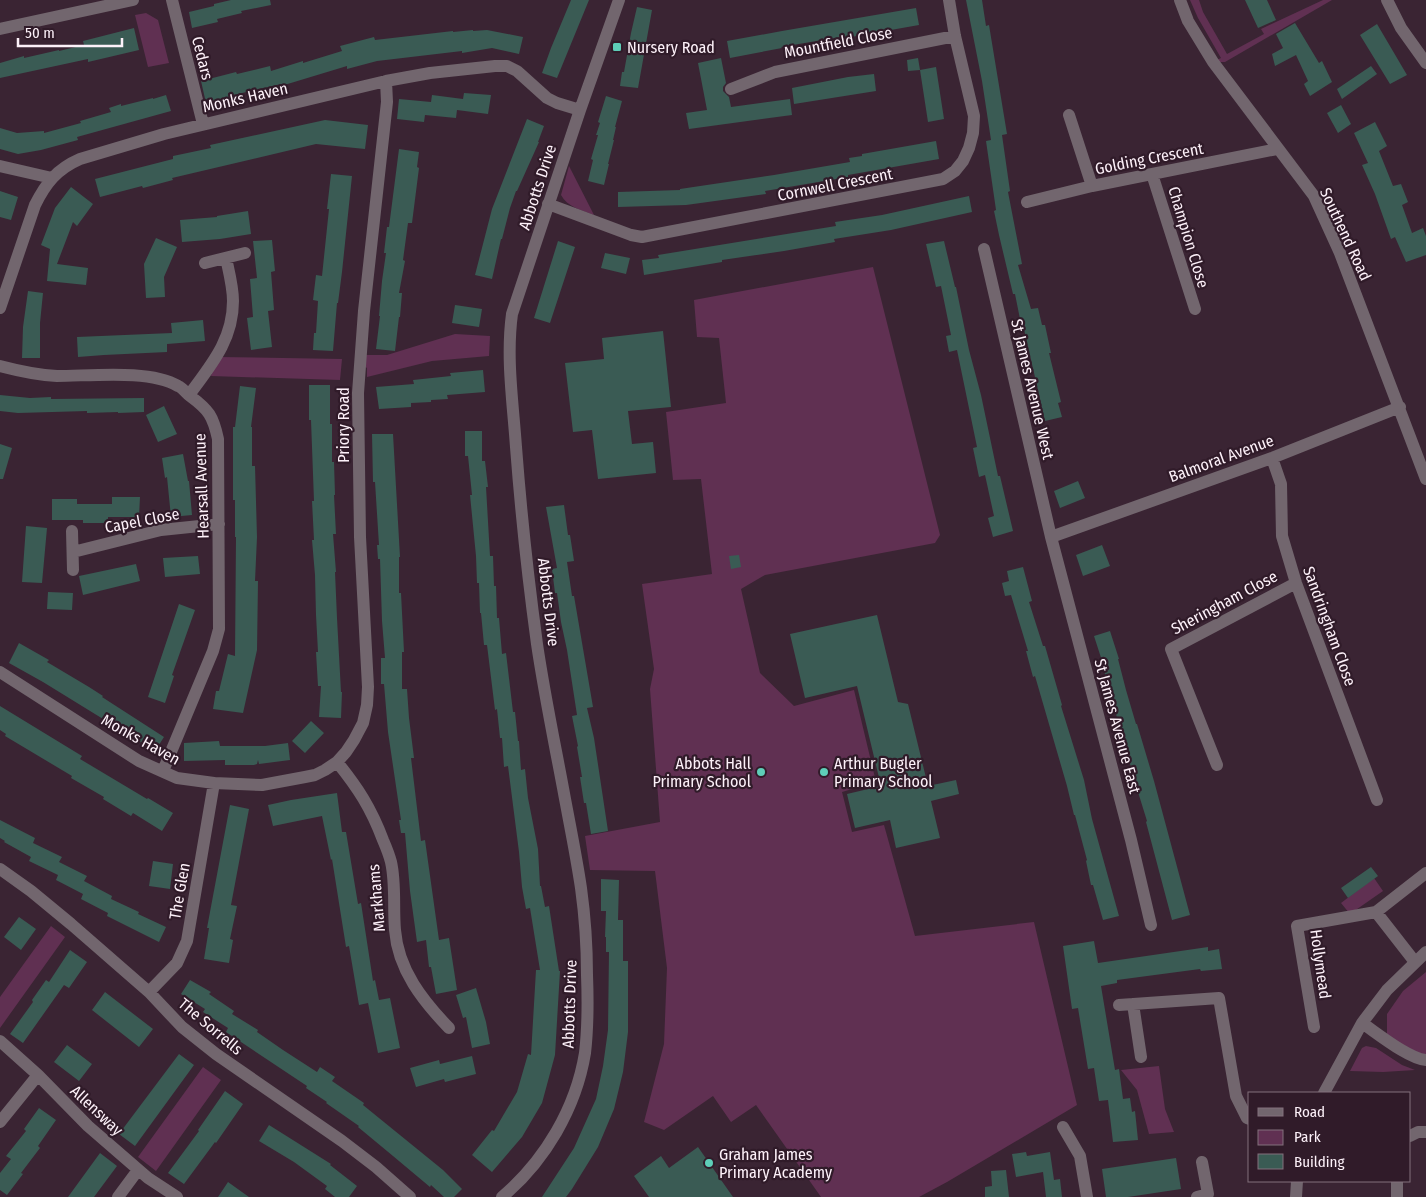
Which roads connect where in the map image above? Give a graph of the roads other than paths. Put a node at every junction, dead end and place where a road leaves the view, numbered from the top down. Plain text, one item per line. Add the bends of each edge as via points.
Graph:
1 (133, 0) edge
2 (172, 0) edge
3 (620, 0) edge
4 (949, 0) edge
5 (1180, 0) edge
6 (1387, 0) edge
7 (79, 6) edge
8 (0, 28) edge
9 (955, 36) junction
10 (1426, 63) edge
11 (386, 81) junction
12 (731, 89) dead end
13 (580, 110) junction
14 (1069, 116) dead end
15 (203, 124) junction
16 (1277, 149) junction
17 (0, 166) edge
18 (1152, 174) junction
19 (52, 178) junction
20 (1092, 186) junction
21 (1028, 202) dead end
22 (548, 204) junction
23 (984, 249) dead end
24 (245, 253) dead end
25 (226, 258) junction
26 (206, 263) dead end
27 (0, 308) edge
28 (1195, 309) dead end
29 (0, 366) edge
30 (189, 395) junction
31 (1400, 407) junction
32 (1272, 458) junction
33 (1426, 479) edge
34 (219, 524) junction
35 (72, 531) dead end
36 (1051, 537) junction
37 (73, 552) junction
38 (73, 570) dead end
39 (1296, 582) junction
40 (0, 672) edge
41 (336, 762) junction
42 (1217, 765) dead end
43 (163, 771) junction
44 (214, 783) junction
45 (1377, 800) dead end
46 (0, 870) edge
47 (1426, 873) edge
48 (1376, 912) junction
49 (1151, 925) dead end
50 (1426, 952) edge
51 (1415, 962) junction
52 (149, 992) junction
53 (1133, 1004) junction
54 (1119, 1005) dead end
55 (1362, 1023) junction
56 (1314, 1027) dead end
57 (449, 1028) dead end
58 (0, 1041) edge
59 (1142, 1057) dead end
60 (1426, 1060) edge
61 (38, 1075) junction
62 (1325, 1092) edge
63 (1248, 1118) edge
64 (0, 1122) edge
65 (1063, 1127) dead end
66 (1426, 1132) edge
67 (1411, 1136) edge
68 (1202, 1162) dead end
69 (138, 1170) junction
70 (1297, 1182) edge
71 (1397, 1182) edge
72 (118, 1197) edge
73 (176, 1197) edge
74 (410, 1197) edge
75 (502, 1197) edge
76 (1087, 1197) edge
77 (1197, 1197) edge
78 (1296, 1197) edge
79 (1397, 1197) edge

1 - 7 street
2 - 15 street, Cedars
3 - 13 street, Abbotts Drive
4 - 9 street, Cornwell Crescent
5 - 16 street, Southend Road via 1188,21 1213,62
6 - 10 street via 1401,28
7 - 8 street
9 - 12 street, Mountfield Close via 775,72
9 - 22 street, Cornwell Crescent via 974,116 973,133 963,161 943,179 642,236 631,235
11 - 13 street, Monks Haven via 430,73 507,66 547,98
11 - 15 street, Monks Haven
11 - 41 street, Priory Road via 387,102 358,393 367,704 363,723 354,740
13 - 22 street, Abbotts Drive
14 - 20 street
15 - 19 street, Monks Haven via 80,159 67,164
16 - 18 street, Golding Crescent
16 - 31 street, Southend Road via 1314,196 1340,253
17 - 19 street
18 - 20 street, Golding Crescent
18 - 28 street, Champion Close
19 - 27 street, Monks Haven via 35,205
20 - 21 street, Golding Crescent
22 - 75 street, Abbotts Drive via 512,314 510,361 521,514 537,645 581,886 588,1000 584,1053 568,1108 542,1153
23 - 36 street, St James Avenue West
24 - 25 street
25 - 26 street
25 - 30 street via 233,299 228,334 217,357
29 - 30 street, Hearsall Avenue via 55,376 161,378
30 - 34 street, Hearsall Avenue via 203,405 215,426
31 - 32 street, Balmoral Avenue
31 - 33 street, Southend Road
32 - 36 street, Balmoral Avenue
32 - 39 street, Sandringham Close via 1280,484 1282,536
34 - 37 street, Capel Close via 161,530
34 - 43 street, Hearsall Avenue via 220,629
35 - 37 street
36 - 49 street, St James Avenue East
37 - 38 street
39 - 42 street, Sheringham Close via 1171,649
39 - 45 street, Sandringham Close
40 - 43 street, Monks Haven via 139,761
41 - 44 street, Monks Haven via 305,777 262,785
41 - 57 street, Markhams via 373,814 391,860 395,934 406,970 427,1005
43 - 44 street, Monks Haven via 177,778
44 - 52 street, The Glen via 187,941 177,963
46 - 52 street, The Sorrells via 31,891
47 - 48 street, Hollymead
48 - 51 street
48 - 56 street, Hollymead via 1297,926
50 - 51 street
51 - 55 street via 1387,990
52 - 74 street, The Sorrells via 182,1027 216,1054 342,1141
53 - 54 street
53 - 59 street
53 - 63 street via 1219,998 1236,1096
55 - 60 street via 1419,1060
55 - 62 street
58 - 61 street, Allensway
61 - 64 street
61 - 69 street, Allensway via 88,1126
65 - 76 street via 1080,1156
66 - 67 street
68 - 77 street via 1208,1194
69 - 72 street
69 - 73 street, Allensway
70 - 78 street
71 - 79 street

